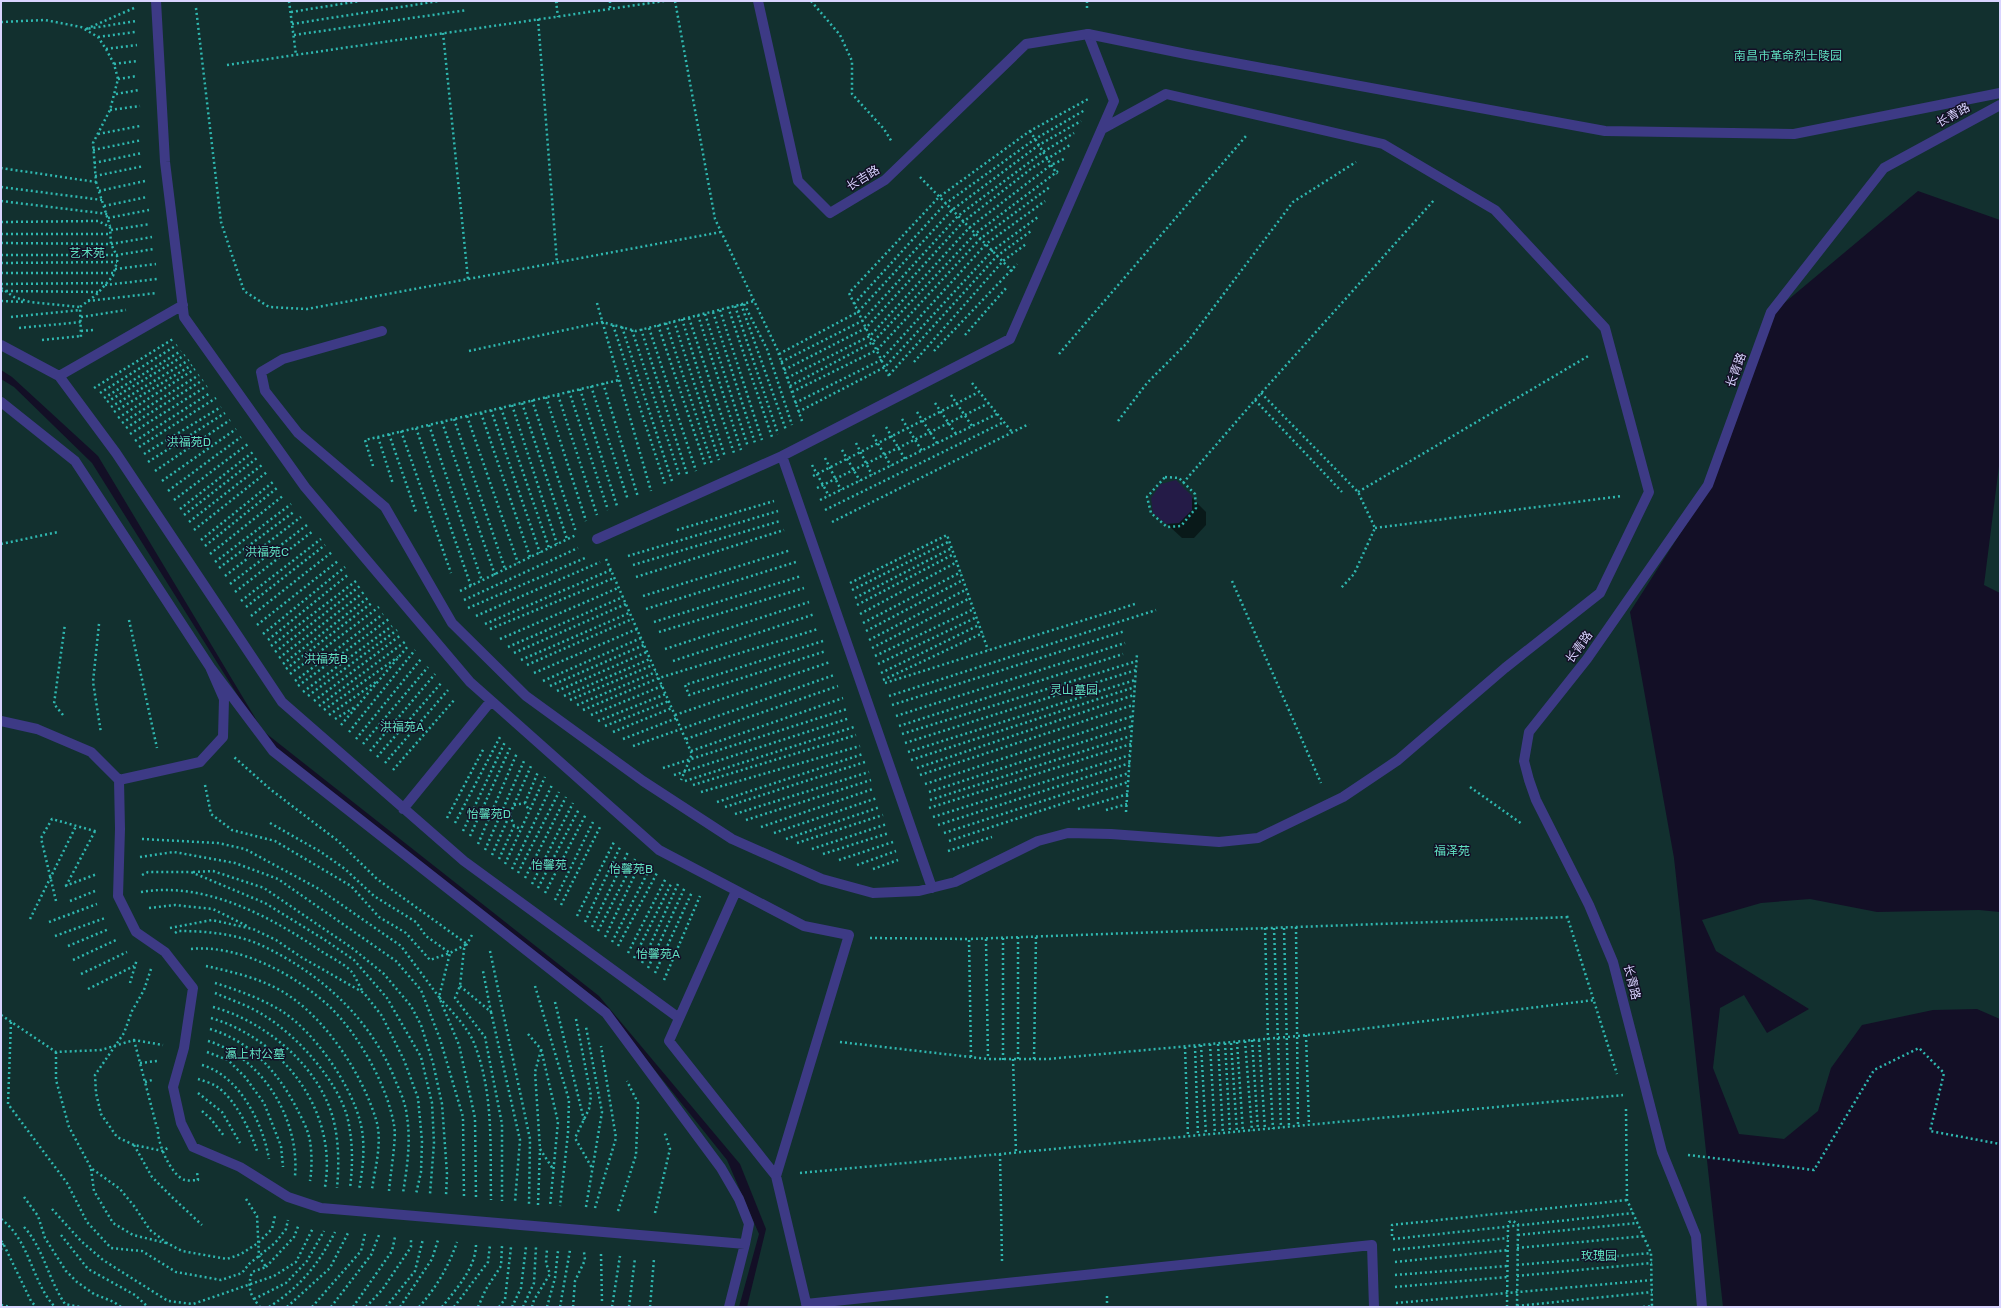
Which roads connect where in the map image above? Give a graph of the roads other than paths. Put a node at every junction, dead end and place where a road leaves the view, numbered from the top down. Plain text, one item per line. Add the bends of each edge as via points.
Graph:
1 (156, 1) edge
2 (758, 1) edge
3 (1088, 34) junction
4 (2000, 93) edge
5 (2000, 105) edge
6 (1102, 129) junction
7 (183, 305) junction
8 (382, 331) dead end
9 (1, 345) edge
10 (59, 376) junction
11 (1, 402) edge
12 (782, 456) junction
13 (597, 539) road end
14 (210, 667) junction
15 (492, 701) junction
16 (1, 721) edge
17 (119, 780) junction
18 (403, 809) junction
19 (932, 888) junction
20 (736, 891) junction
21 (679, 1018) junction
22 (776, 1176) junction
23 (745, 1244) junction
24 (807, 1306) edge
25 (729, 1307) edge
26 (1374, 1307) edge
27 (1702, 1307) edge

1 - 7 street via 165,162
2 - 3 street, 长吉路 via 798,181 830,213 885,180 1026,44
3 - 4 street via 1194,56 1605,131 1794,134
3 - 6 street via 1112,94
5 - 27 street, 长青路 via 1884,168 1771,312 1708,485 1587,659 1529,732 1524,761 1529,780 1536,800 1589,905 1613,962 1662,1152 1696,1236
6 - 12 street via 1010,340
6 - 19 street via 1166,94 1383,144 1495,210 1605,328 1649,492 1600,594 1505,668 1398,760 1343,797 1258,838 1219,842 1068,833 1038,842 956,882
7 - 10 street
7 - 15 street via 184,317 296,474 456,666
8 - 19 street via 283,359 261,372 265,391 298,433 385,507 454,625 498,669 553,716 673,801 732,839 822,879 873,893 919,892
9 - 10 street
10 - 18 street via 102,434 276,690 349,762
11 - 14 street via 75,461
12 - 13 street
12 - 19 street
14 - 17 street via 224,699 223,737 200,762
14 - 23 street via 273,751 606,1012 721,1168 739,1199 749,1224
15 - 18 street
15 - 20 street via 638,831 684,863
16 - 17 street via 37,729 91,752
17 - 23 street via 118,896 142,942 164,953 193,988 186,1036 173,1087 181,1123 192,1147 235,1164 293,1199 334,1209
18 - 21 street via 495,884
20 - 21 street
20 - 22 street via 804,926 849,935
21 - 22 street via 669,1041
22 - 24 street
23 - 25 street
24 - 26 street via 1372,1245

